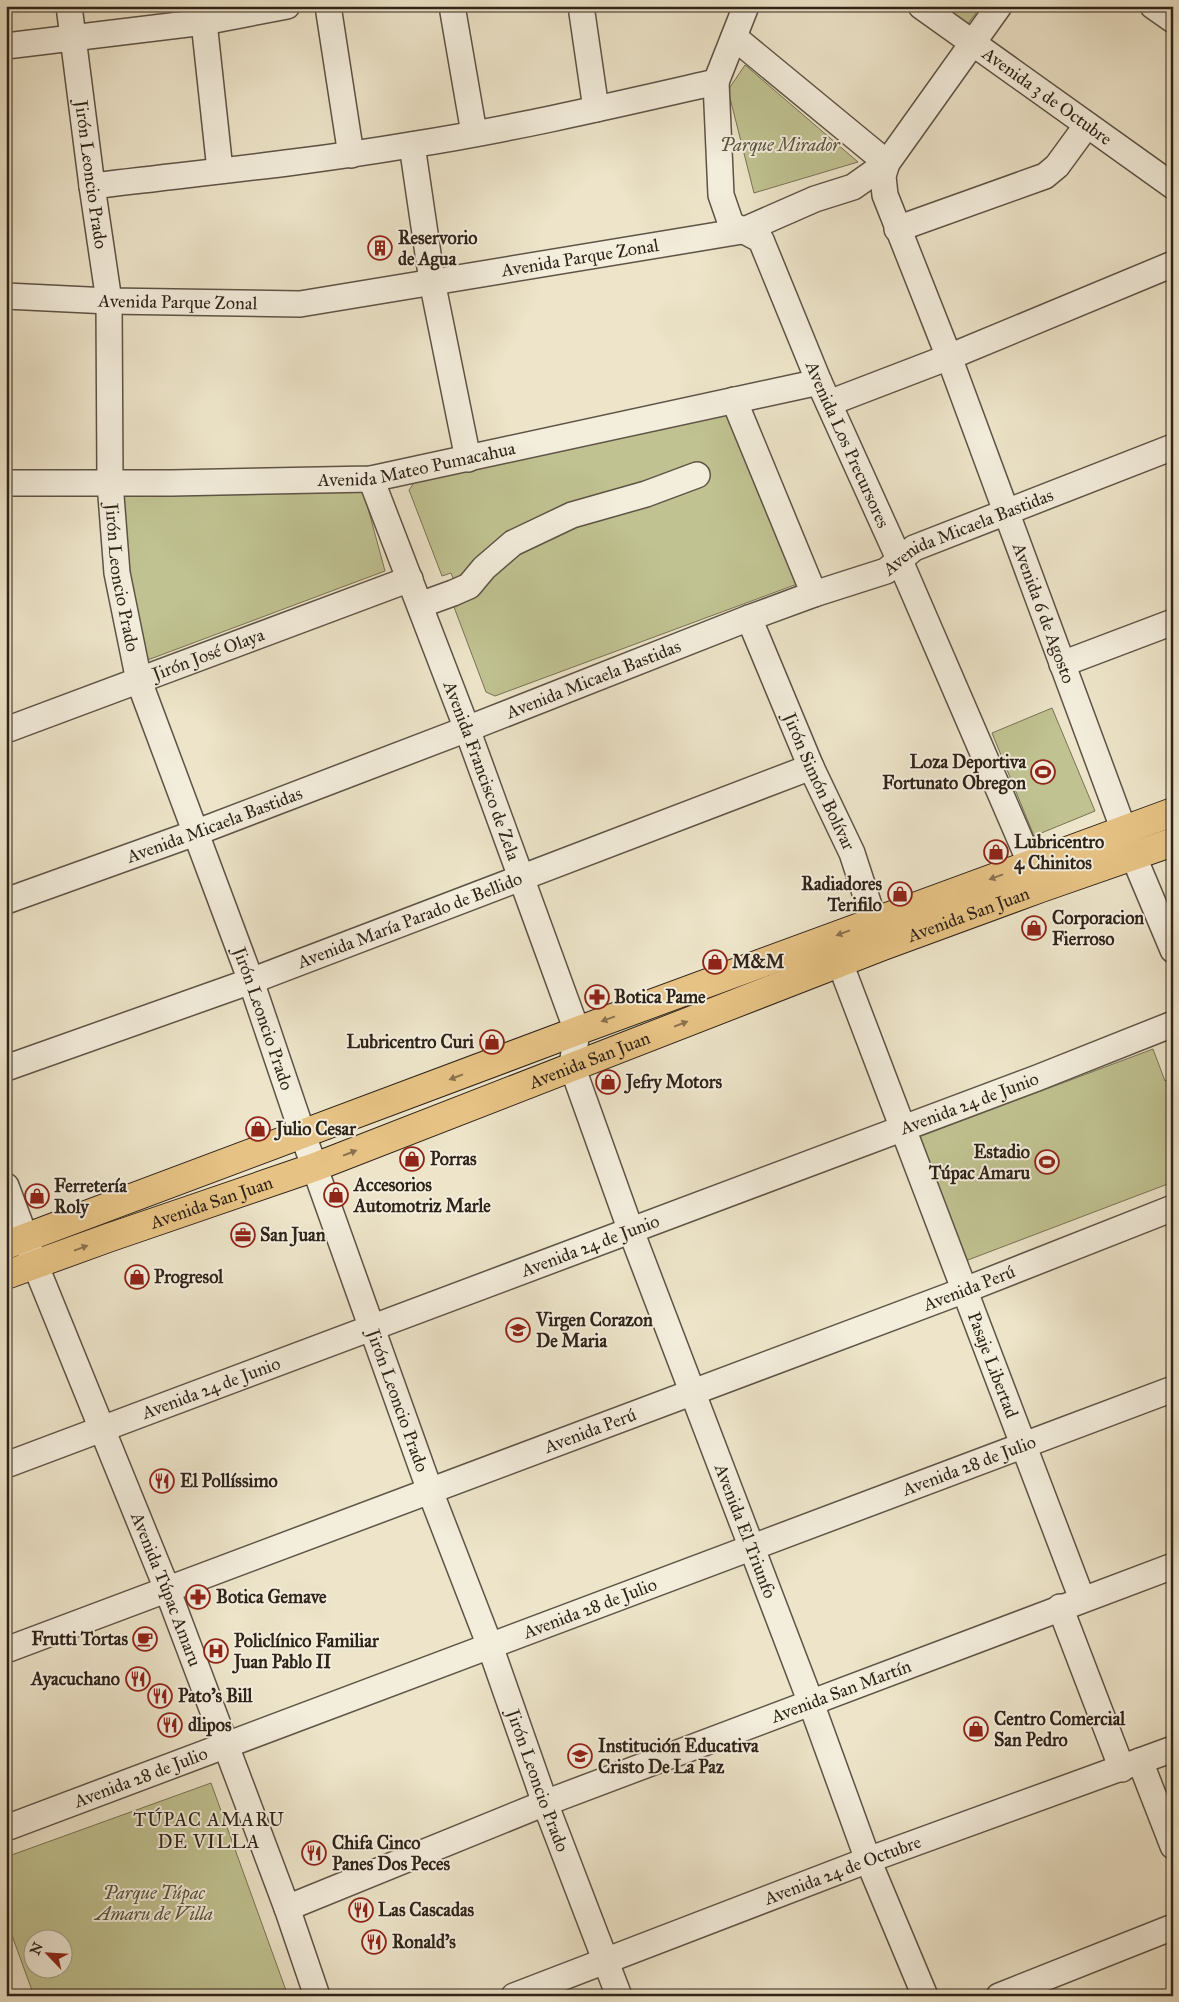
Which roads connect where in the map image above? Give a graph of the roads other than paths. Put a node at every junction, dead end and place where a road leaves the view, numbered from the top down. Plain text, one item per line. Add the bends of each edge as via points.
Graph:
1 (69, 6) edge
2 (287, 6) edge
3 (328, 6) edge
4 (452, 6) edge
5 (581, 6) edge
6 (921, 6) edge
7 (999, 6) edge
8 (1153, 6) edge
9 (742, 7) edge
10 (204, 14) edge
11 (1173, 20) edge
12 (734, 37) junction
13 (73, 38) junction
14 (973, 43) junction
15 (6, 46) edge
16 (716, 82) junction
17 (596, 109) junction
18 (1087, 125) junction
19 (474, 133) junction
20 (412, 145) junction
21 (351, 155) junction
22 (887, 163) junction
23 (220, 170) junction
24 (92, 186) junction
25 (1173, 186) edge
26 (897, 229) junction
27 (742, 231) junction
28 (1173, 264) edge
29 (432, 281) junction
30 (6, 296) edge
31 (109, 301) junction
32 (949, 357) junction
33 (824, 392) junction
34 (734, 400) junction
35 (1173, 447) edge
36 (468, 459) junction
37 (697, 474) dead end
38 (371, 478) junction
39 (6, 482) edge
40 (110, 483) junction
41 (1005, 512) junction
42 (900, 561) junction
43 (410, 579) junction
44 (814, 594) junction
45 (420, 604) junction
46 (749, 618) junction
47 (1173, 622) edge
48 (1062, 664) junction
49 (139, 681) junction
50 (467, 729) junction
51 (6, 730) edge
52 (811, 767) junction
53 (1173, 812) edge
54 (195, 833) junction
55 (1173, 842) edge
56 (1128, 843) junction
57 (1035, 876) junction
58 (522, 878) junction
59 (6, 901) edge
60 (878, 934) junction
61 (1173, 950) edge
62 (840, 962) junction
63 (251, 982) junction
64 (1173, 1024) edge
65 (577, 1031) junction
66 (572, 1066) junction
67 (6, 1068) edge
68 (903, 1128) junction
69 (303, 1135) junction
70 (315, 1167) junction
71 (6, 1186) edge
72 (1173, 1208) edge
73 (631, 1231) junction
74 (16, 1242) edge
75 (35, 1264) junction
76 (6, 1275) edge
77 (965, 1290) junction
78 (373, 1328) junction
79 (1173, 1389) edge
80 (693, 1392) junction
81 (103, 1429) junction
82 (1024, 1445) junction
83 (6, 1465) edge
84 (430, 1491) junction
85 (752, 1548) junction
86 (1173, 1566) edge
87 (167, 1589) junction
88 (1071, 1603) junction
89 (490, 1646) junction
90 (6, 1650) edge
91 (811, 1703) junction
92 (225, 1746) junction
93 (1173, 1749) edge
94 (1131, 1765) junction
95 (546, 1803) junction
96 (6, 1828) edge
97 (1173, 1846) edge
98 (868, 1860) junction
99 (287, 1908) junction
100 (1173, 1927) edge
101 (606, 1961) junction
102 (317, 1996) edge
103 (514, 1996) edge
104 (619, 1996) edge
105 (925, 1996) edge
106 (999, 1996) edge

1 - 13 street, Jirón Leoncio Prado
2 - 10 street
3 - 21 street
4 - 19 street
5 - 17 street
6 - 14 street, Avenida 3 de Octubre
7 - 14 street, Avenida Parque Zonal
8 - 11 street
9 - 12 street
10 - 13 street
10 - 23 street
12 - 16 street
12 - 22 street
13 - 15 street
13 - 24 street, Jirón Leoncio Prado
14 - 18 street, Avenida 3 de Octubre
14 - 22 street, Avenida Parque Zonal
16 - 17 street
16 - 27 street, Avenida Los Precursores via 721,195 731,224
17 - 19 street
18 - 25 street, Avenida 3 de Octubre
18 - 26 street via 1046,176
19 - 20 street
20 - 21 street
20 - 29 street
21 - 23 street
22 - 26 street, Avenida 6 de Agosto via 883,176 885,195
22 - 27 street, Avenida Parque Zonal via 853,187
23 - 24 street
24 - 31 street, Jirón Leoncio Prado
26 - 32 street, Avenida 6 de Agosto
27 - 29 street, Avenida Parque Zonal
27 - 33 street, Avenida Los Precursores via 761,240
28 - 32 street, Avenida Mateo Pumacahua
29 - 31 street, Avenida Parque Zonal via 300,304
29 - 36 street
30 - 31 street, Avenida Parque Zonal
31 - 40 street, Jirón Leoncio Prado
32 - 33 street, Avenida Mateo Pumacahua
32 - 41 street, Avenida 6 de Agosto
33 - 34 street, Avenida Mateo Pumacahua
33 - 42 street, Avenida Los Precursores
34 - 36 street, Avenida Mateo Pumacahua
34 - 44 street
35 - 41 street, Avenida Micaela Bastidas
36 - 38 street, Avenida Mateo Pumacahua
37 - 45 street via 646,494 572,515 514,543 484,568 469,586
38 - 40 street, Avenida Mateo Pumacahua
38 - 43 street, Avenida Francisco de Zela
39 - 40 street, Avenida Mateo Pumacahua
40 - 49 street, Jirón Leoncio Prado via 117,573
41 - 42 street, Avenida Micaela Bastidas via 914,548
41 - 48 street, Avenida 6 de Agosto
42 - 44 street, Avenida Micaela Bastidas via 886,572
42 - 57 street, Avenida Los Precursores
43 - 45 street, Avenida Francisco de Zela
43 - 49 street, Jirón José Olaya
44 - 46 street, Avenida Micaela Bastidas
45 - 50 street, Avenida Francisco de Zela
46 - 50 street, Avenida Micaela Bastidas
46 - 52 street, Jirón Simón Bolívar
47 - 48 street
48 - 56 street, Avenida 6 de Agosto
49 - 51 street, Jirón José Olaya
49 - 54 street, Jirón Leoncio Prado
50 - 54 street, Avenida Micaela Bastidas
50 - 58 street, Avenida Francisco de Zela
52 - 58 street, Avenida María Parado de Bellido
52 - 60 street, Jirón Simón Bolívar via 852,853
53 - 56 main road, Avenida San Juan
54 - 59 street, Avenida Micaela Bastidas
54 - 63 street, Jirón Leoncio Prado
55 - 56 main road, Avenida San Juan
56 - 57 main road, Avenida San Juan
56 - 61 street, Avenida 6 de Agosto
57 - 60 main road, Avenida San Juan
58 - 63 street, Avenida María Parado de Bellido
58 - 65 street, Avenida Francisco de Zela
60 - 62 main road, Avenida San Juan
60 -> 65 main road, Avenida San Juan
66 -> 62 main road, Avenida San Juan
62 - 68 street, Pasaje Libertad
63 - 67 street, Avenida María Parado de Bellido
63 - 69 street, Jirón Leoncio Prado
64 - 68 street, Avenida 24 de Junio
65 - 66 street, Avenida Francisco de Zela
65 -> 69 main road, Avenida San Juan
70 -> 66 main road, Avenida San Juan
66 - 73 street, Avenida El Triunfo
68 - 73 street, Avenida 24 de Junio
68 - 77 street, Pasaje Libertad
69 - 70 street, Jirón Leoncio Prado
69 - 74 main road, Avenida San Juan
75 -> 70 main road, Avenida San Juan
70 - 78 street, Jirón Leoncio Prado
71 - 74 street, Avenida Túpac Amaru
72 - 77 street, Avenida Perú
73 - 78 street, Avenida 24 de Junio
73 - 80 street, Avenida El Triunfo
74 - 75 street, Avenida Túpac Amaru
75 - 76 main road, Avenida San Juan
75 - 81 street, Avenida Túpac Amaru
77 - 80 street, Avenida Perú
77 - 82 street, Pasaje Libertad
78 - 81 street, Avenida 24 de Junio
78 - 84 street, Jirón Leoncio Prado
79 - 82 street, Avenida 28 de Julio
80 - 84 street, Avenida Perú
80 - 85 street, Avenida El Triunfo
81 - 83 street, Avenida 24 de Junio
81 - 87 street, Avenida Túpac Amaru
82 - 85 street, Avenida 28 de Julio
82 - 88 street, Pasaje Libertad
84 - 87 street, Avenida Perú
84 - 89 street, Jirón Leoncio Prado
85 - 89 street, Avenida 28 de Julio
85 - 91 street, Avenida El Triunfo
86 - 88 street, Avenida San Martín
87 - 90 street, Avenida Perú
87 - 92 street, Avenida Túpac Amaru
88 - 91 street, Avenida San Martín
88 - 94 street, Pasaje Libertad
89 - 92 street, Avenida 28 de Julio
89 - 95 street, Jirón Leoncio Prado
91 - 95 street, Avenida San Martín
91 - 98 street, Avenida El Triunfo
92 - 96 street, Avenida 28 de Julio
92 - 99 street, Avenida Túpac Amaru
93 - 94 street, Avenida 24 de Octubre
94 - 97 street, Pasaje Libertad
94 - 98 street, Avenida 24 de Octubre
95 - 99 street, Avenida San Martín
95 - 101 street, Jirón Leoncio Prado
98 - 101 street, Avenida 24 de Octubre
98 - 105 street, Avenida El Triunfo
99 - 102 street, Avenida Túpac Amaru
100 - 106 street
101 - 103 street, Avenida 24 de Octubre
101 - 104 street, Jirón Leoncio Prado

